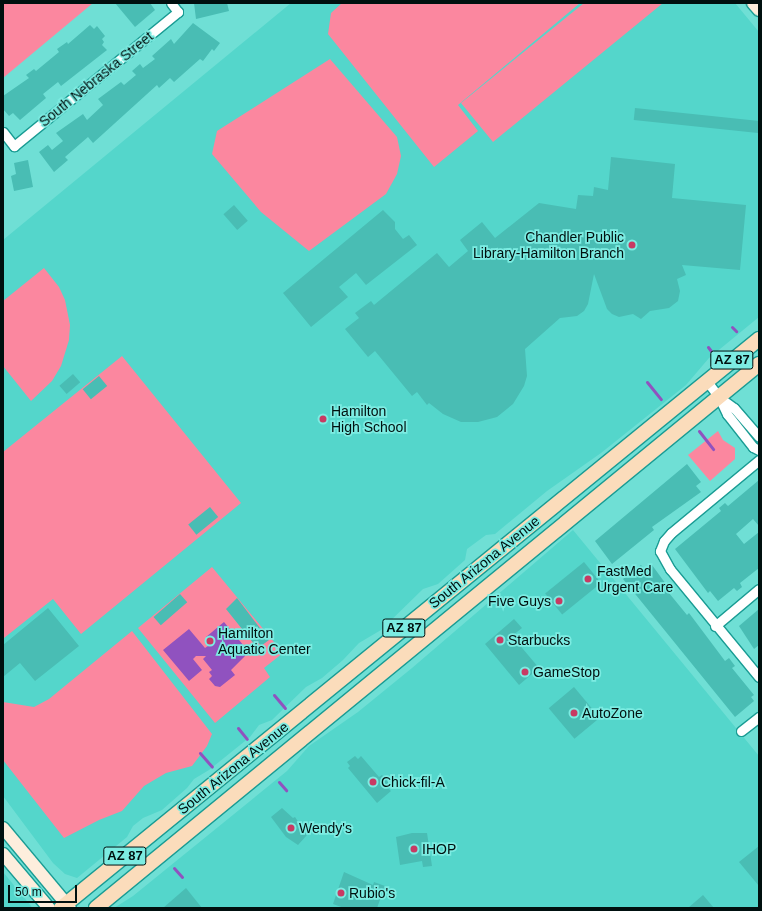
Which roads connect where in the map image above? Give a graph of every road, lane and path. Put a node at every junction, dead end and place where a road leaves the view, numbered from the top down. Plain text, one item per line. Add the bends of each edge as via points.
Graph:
1 (170, 3) edge
2 (753, 3) edge
3 (759, 10) edge
4 (3, 132) edge
5 (759, 339) edge
6 (759, 364) edge
7 (706, 380) junction
8 (719, 397) junction
9 (759, 437) edge
10 (759, 450) edge
11 (759, 460) edge
12 (759, 589) edge
13 (715, 626) junction
14 (759, 677) edge
15 (759, 717) edge
16 (742, 731) dead end
17 (3, 828) edge
18 (3, 854) edge
19 (66, 907) edge
20 (49, 908) edge
21 (96, 908) edge

1 - 4 street, South Nebraska Street via 178,12 14,146
2 - 3 main road
5 - 7 main road, South Arizona Avenue / AZ 87
6 - 8 main road, South Arizona Avenue / AZ 87
7 - 8 street
7 - 19 main road, South Arizona Avenue / AZ 87
8 - 9 street via 734,408
8 - 10 street via 727,414 753,447
8 - 21 main road, South Arizona Avenue / AZ 87
11 - 13 street via 671,532 660,551 663,560
12 - 13 street
13 - 14 street
15 - 16 street
17 - 19 main road
18 - 20 main road

